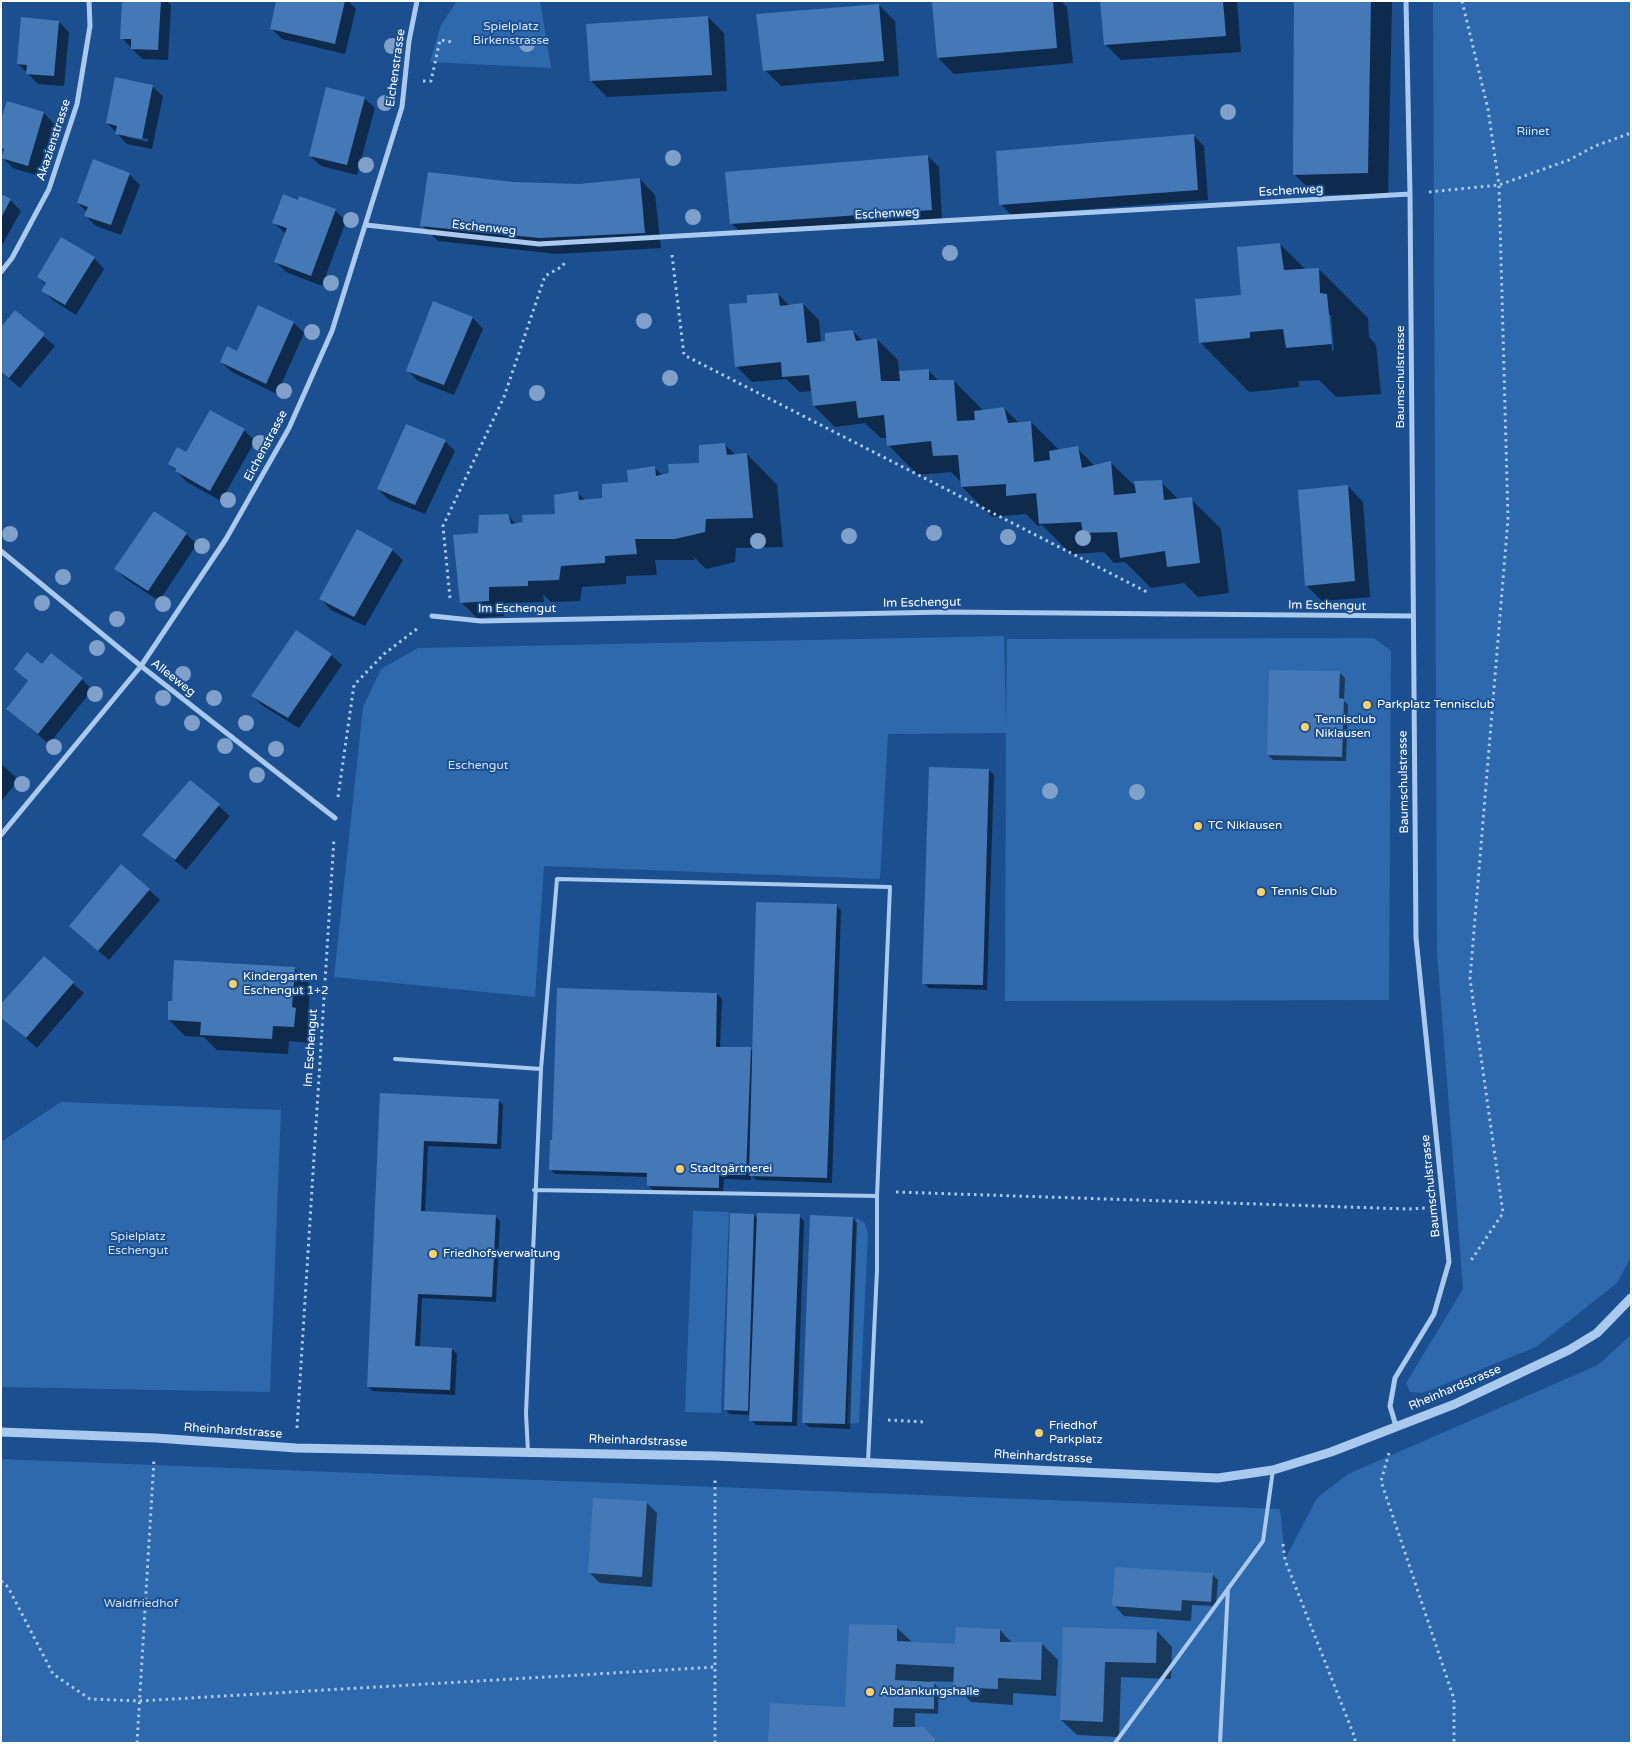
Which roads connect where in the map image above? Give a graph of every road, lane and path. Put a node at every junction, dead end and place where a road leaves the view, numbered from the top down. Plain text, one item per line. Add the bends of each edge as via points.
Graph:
1 (89, 1) edge
2 (417, 1) edge
3 (1406, 1) edge
4 (1462, 1) edge
5 (452, 42) dead end
6 (405, 78) junction
7 (1631, 133) edge
8 (1499, 184) junction
9 (1410, 194) junction
10 (366, 226) junction
11 (670, 237) junction
12 (1, 272) edge
13 (545, 276) dead end
14 (1, 551) edge
15 (1154, 596) dead end
16 (432, 616) joint
17 (451, 616) junction
18 (1412, 616) junction
19 (141, 666) junction
20 (335, 818) junction
21 (1, 835) edge
22 (395, 1059) dead end
23 (541, 1069) junction
24 (534, 1190) junction
25 (877, 1194) junction
26 (1443, 1206) junction
27 (1466, 1267) dead end
28 (1631, 1298) edge
29 (871, 1418) junction
30 (925, 1422) dead end
31 (1396, 1426) junction
32 (1, 1432) edge
33 (156, 1438) junction
34 (296, 1448) junction
35 (528, 1452) junction
36 (715, 1456) junction
37 (868, 1462) junction
38 (1273, 1470) junction
39 (1282, 1534) dead end
40 (1, 1581) edge
41 (1228, 1588) junction
42 (715, 1667) junction
43 (139, 1701) junction
44 (137, 1743) edge
45 (715, 1743) edge
46 (1115, 1743) edge
47 (1220, 1743) edge
48 (1355, 1743) edge
49 (1454, 1743) edge

1 - 12 street, Akazienstrasse via 90,26 77,104 49,189 12,258
2 - 6 street, Eichenstrasse
3 - 9 street, Baumschulstrasse
4 - 8 path via 1488,109
5 - 6 path via 440,40 431,81
6 - 10 street, Eichenstrasse via 402,107
7 - 8 path via 1569,160
8 - 9 path
8 - 27 path via 1508,519 1470,979 1503,1213
9 - 11 street, Eschenweg
9 - 18 street, Baumschulstrasse
10 - 11 street, Eschenweg via 539,244
10 - 19 street, Eichenstrasse via 332,331 289,428 226,540
11 - 15 path via 684,355
13 - 17 path via 504,397 443,526
14 - 19 street, Alleeweg
16 - 17 street, Im Eschengut
16 - 20 path, Im Eschengut via 384,654 354,685
17 - 18 street, Im Eschengut via 481,621 947,612
18 - 26 street, Baumschulstrasse via 1416,938
19 - 20 street, Alleeweg
19 - 21 street, Eichenstrasse
20 - 34 path, Im Eschengut
22 - 23 lane
23 - 24 lane
23 - 25 lane via 557,879 890,887
24 - 25 lane
24 - 35 lane via 526,1413
25 - 26 path via 1408,1209
25 - 29 lane
26 - 31 street, Baumschulstrasse via 1449,1262 1434,1314 1395,1378 1390,1406
28 - 31 street, Rheinhardstrasse via 1596,1333 1569,1350 1455,1404
29 - 30 path
29 - 37 lane
31 - 38 street, Rheinhardstrasse via 1331,1452
31 - 49 path via 1381,1480 1454,1699
32 - 33 street, Rheinhardstrasse
33 - 34 street, Rheinhardstrasse
33 - 43 path
34 - 35 street, Rheinhardstrasse
35 - 36 street, Rheinhardstrasse
36 - 37 street, Rheinhardstrasse
36 - 42 path
37 - 38 street, Rheinhardstrasse via 1218,1478
38 - 41 lane via 1262,1541
39 - 48 path via 1285,1560
40 - 43 path via 8,1587 53,1674 90,1699
41 - 46 lane
41 - 47 lane
42 - 43 path
42 - 45 path
43 - 44 path

